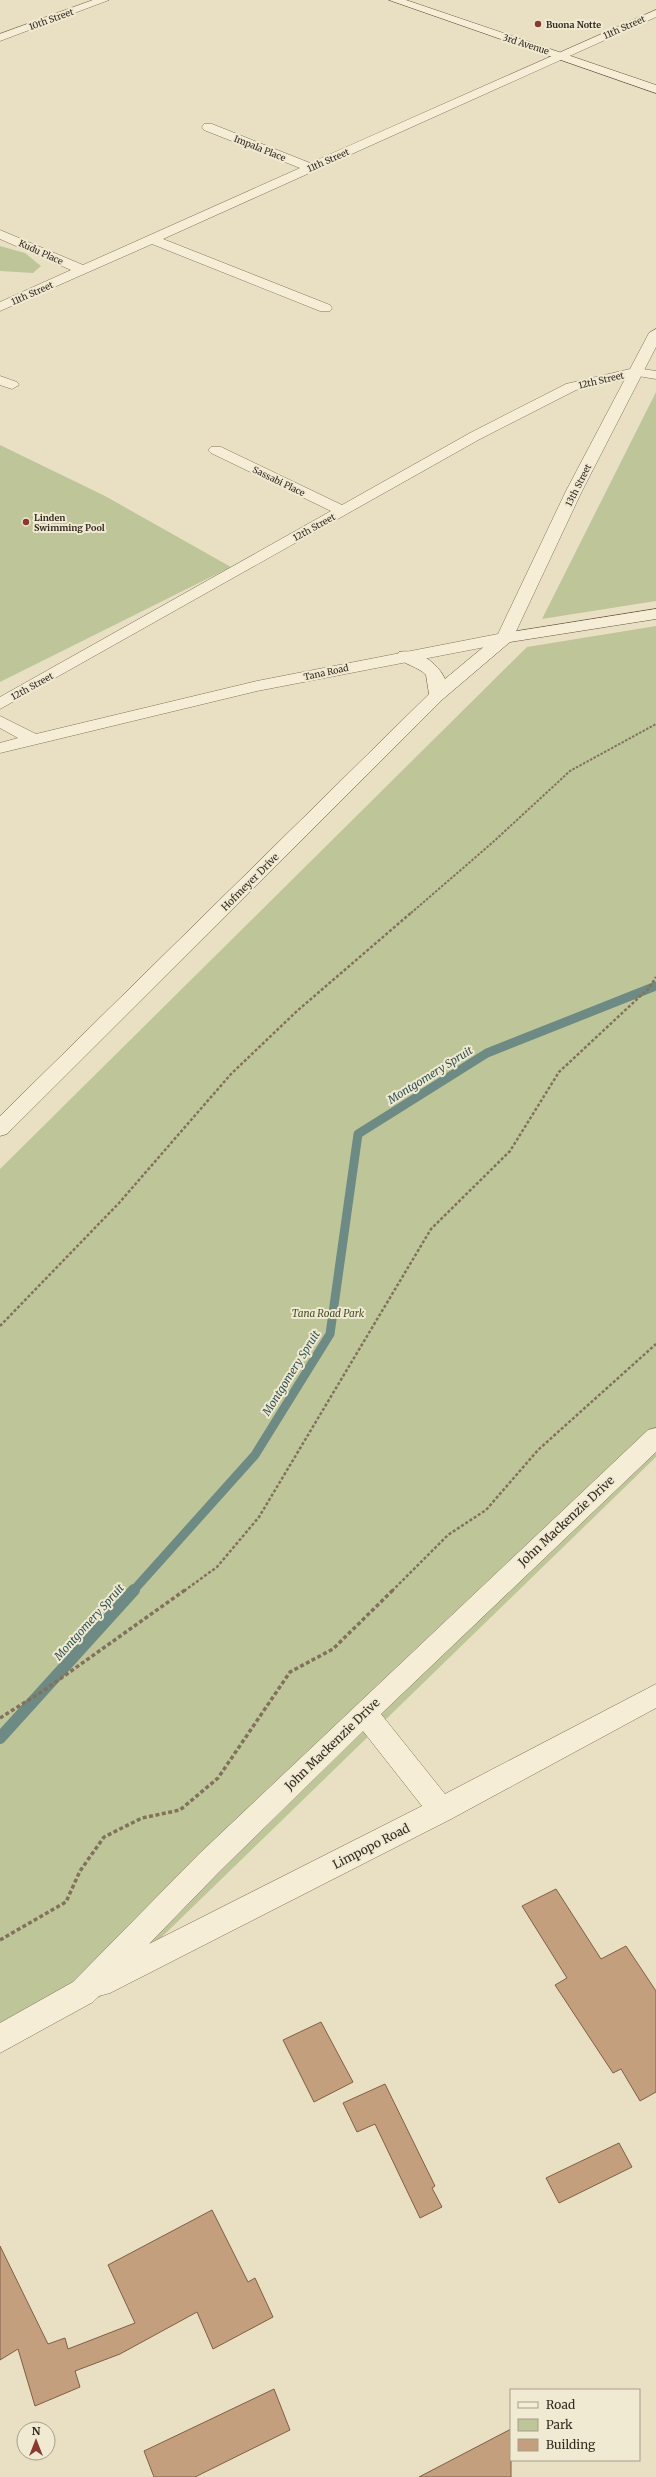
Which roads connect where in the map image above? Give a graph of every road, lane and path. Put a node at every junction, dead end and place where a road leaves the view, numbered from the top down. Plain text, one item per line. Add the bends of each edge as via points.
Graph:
1 (103, 0) edge
2 (395, 0) edge
3 (656, 13) edge
4 (0, 38) edge
5 (560, 56) junction
6 (656, 89) edge
7 (208, 127) dead end
8 (311, 168) junction
9 (0, 234) edge
10 (152, 239) junction
11 (83, 270) junction
12 (0, 307) edge
13 (325, 308) dead end
14 (656, 333) edge
15 (636, 372) junction
16 (656, 374) edge
17 (216, 450) dead end
18 (343, 511) junction
19 (656, 614) edge
20 (505, 638) junction
21 (405, 656) junction
22 (437, 695) junction
23 (0, 704) edge
24 (0, 721) edge
25 (656, 724) edge
26 (33, 740) junction
27 (0, 748) edge
28 (656, 977) edge
29 (0, 1129) edge
30 (0, 1326) edge
31 (656, 1344) edge
32 (656, 1437) edge
33 (656, 1695) edge
34 (364, 1713) junction
35 (0, 1718) edge
36 (441, 1810) junction
37 (0, 1940) edge
38 (83, 1992) junction
39 (0, 2039) edge

1 - 4 street, 10th Street
2 - 5 street, 3rd Avenue
3 - 5 street, 11th Street
5 - 6 street, 3rd Avenue
5 - 8 street, 11th Street
7 - 8 street, Impala Place
8 - 10 street, 11th Street
9 - 11 street, Kudu Place
10 - 11 street, 11th Street
10 - 13 street
11 - 12 street, 11th Street
14 - 15 street, 13th Street
15 - 16 lane
15 - 18 street, 12th Street via 592,381 562,392 475,436
15 - 20 street, 13th Street via 574,491
17 - 18 street, Sassabi Place
18 - 23 street, 12th Street
19 - 20 street, Tana Road
20 - 21 street, Tana Road
20 - 22 street, Hofmeyer Drive
21 - 22 street via 423,663 433,671 439,685
21 - 26 street, Tana Road via 257,686
22 - 29 street, Hofmeyer Drive
24 - 26 street
25 - 30 path via 570,771 492,843 297,1011 231,1074 119,1203
26 - 27 street, Tana Road
28 - 35 path via 649,988 559,1072 510,1151 431,1229 259,1518 217,1567 43,1691
31 - 37 path via 538,1450 486,1510 448,1535 332,1649 290,1672 218,1778 180,1810 142,1818 104,1837 80,1871 66,1902
32 - 34 street, John Mackenzie Drive
33 - 36 street, Limpopo Road
34 - 36 street
34 - 38 street, John Mackenzie Drive via 209,1863
36 - 38 street, Limpopo Road
38 - 39 street, John Mackenzie Drive

